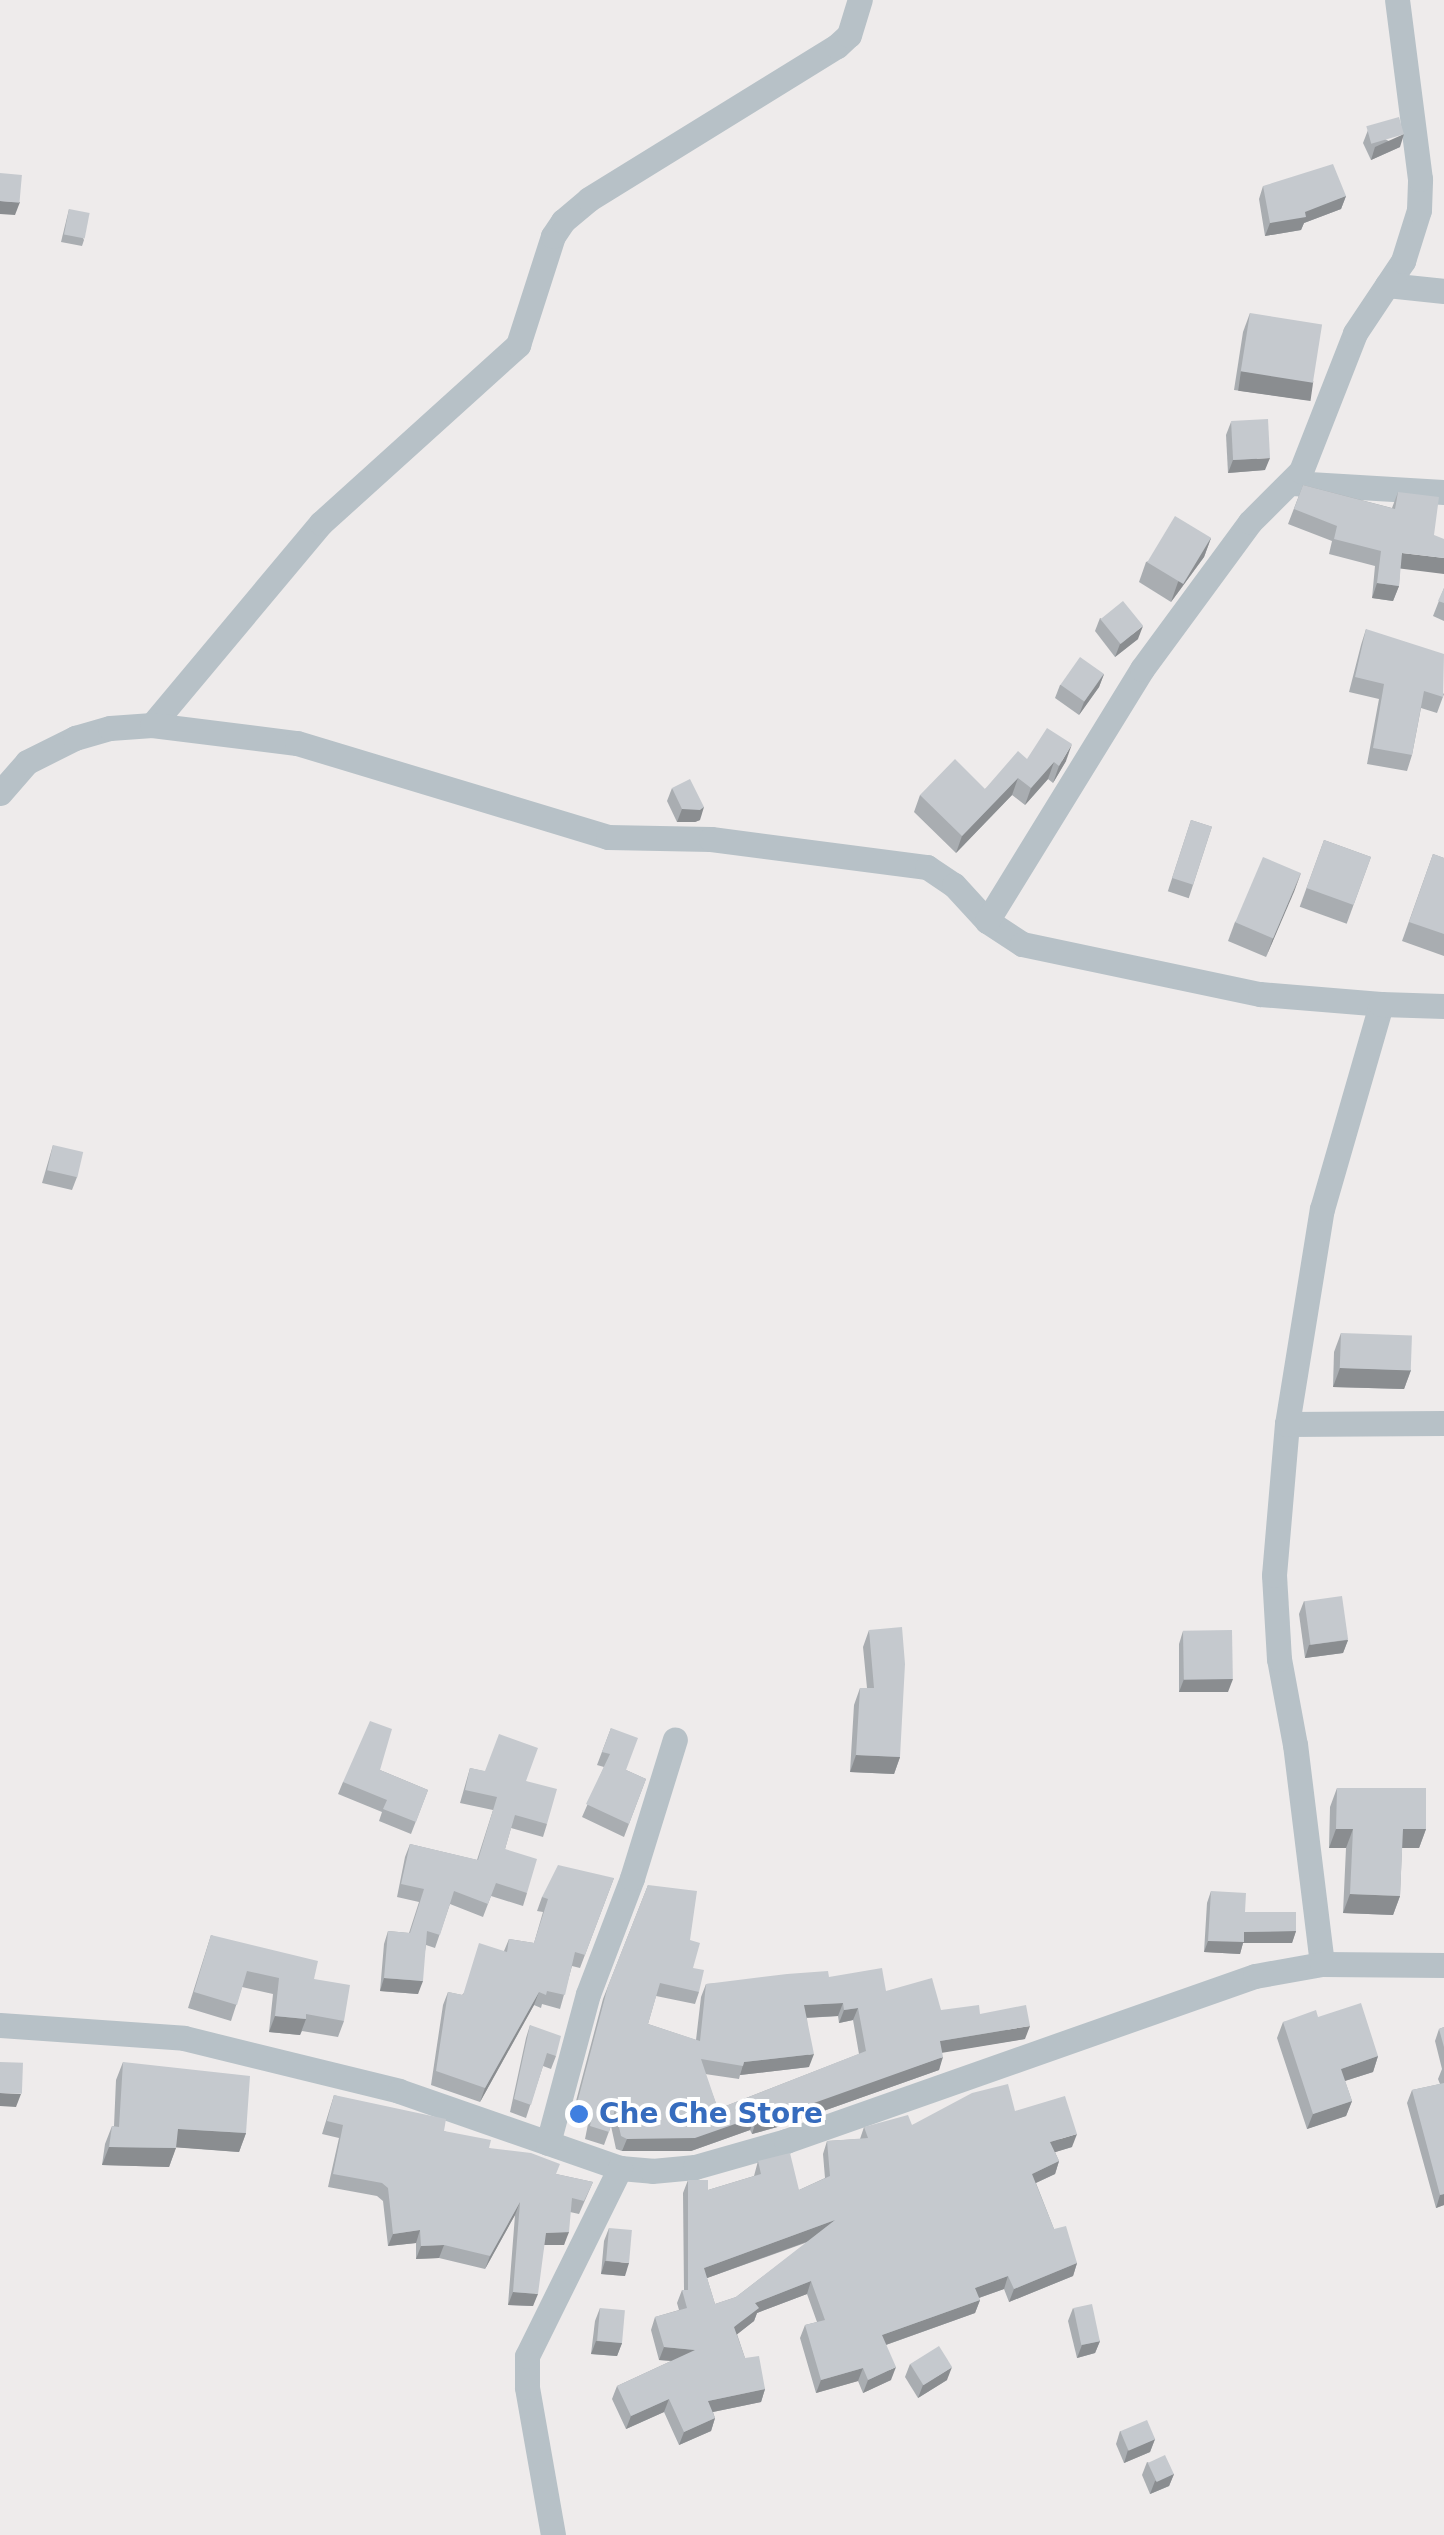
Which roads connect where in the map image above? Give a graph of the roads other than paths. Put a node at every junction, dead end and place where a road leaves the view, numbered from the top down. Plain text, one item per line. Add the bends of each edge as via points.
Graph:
1 (860, 0) edge
2 (1397, 0) edge
3 (1386, 285) junction
4 (1444, 291) edge
5 (1292, 483) junction
6 (1444, 492) edge
7 (152, 725) junction
8 (0, 793) edge
9 (987, 921) junction
10 (1381, 1004) junction
11 (1444, 1006) edge
12 (1444, 1423) edge
13 (1287, 1424) junction
14 (675, 1740) dead end
15 (1322, 1964) junction
16 (1444, 1966) edge
17 (0, 2025) edge
18 (548, 2143) junction
19 (620, 2168) junction
20 (553, 2535) edge

1 - 7 street via 850,35 837,46 563,221 518,345 321,523
2 - 3 street via 1420,210
3 - 4 street
3 - 5 street via 1355,332
5 - 6 street
5 - 9 street via 1250,522 1142,670
7 - 8 street via 75,738 27,762
7 - 9 street via 296,743 608,837 711,839 927,867
9 - 10 street via 1022,944 1068,956 1260,994
10 - 11 street
10 - 13 street via 1322,1209
12 - 13 street
13 - 15 street via 1274,1575
14 - 18 street via 588,1994
15 - 16 street
15 - 19 street via 1255,1976 771,2146 694,2167
17 - 18 street via 184,2038 399,2091
18 - 19 street
19 - 20 street via 527,2356

